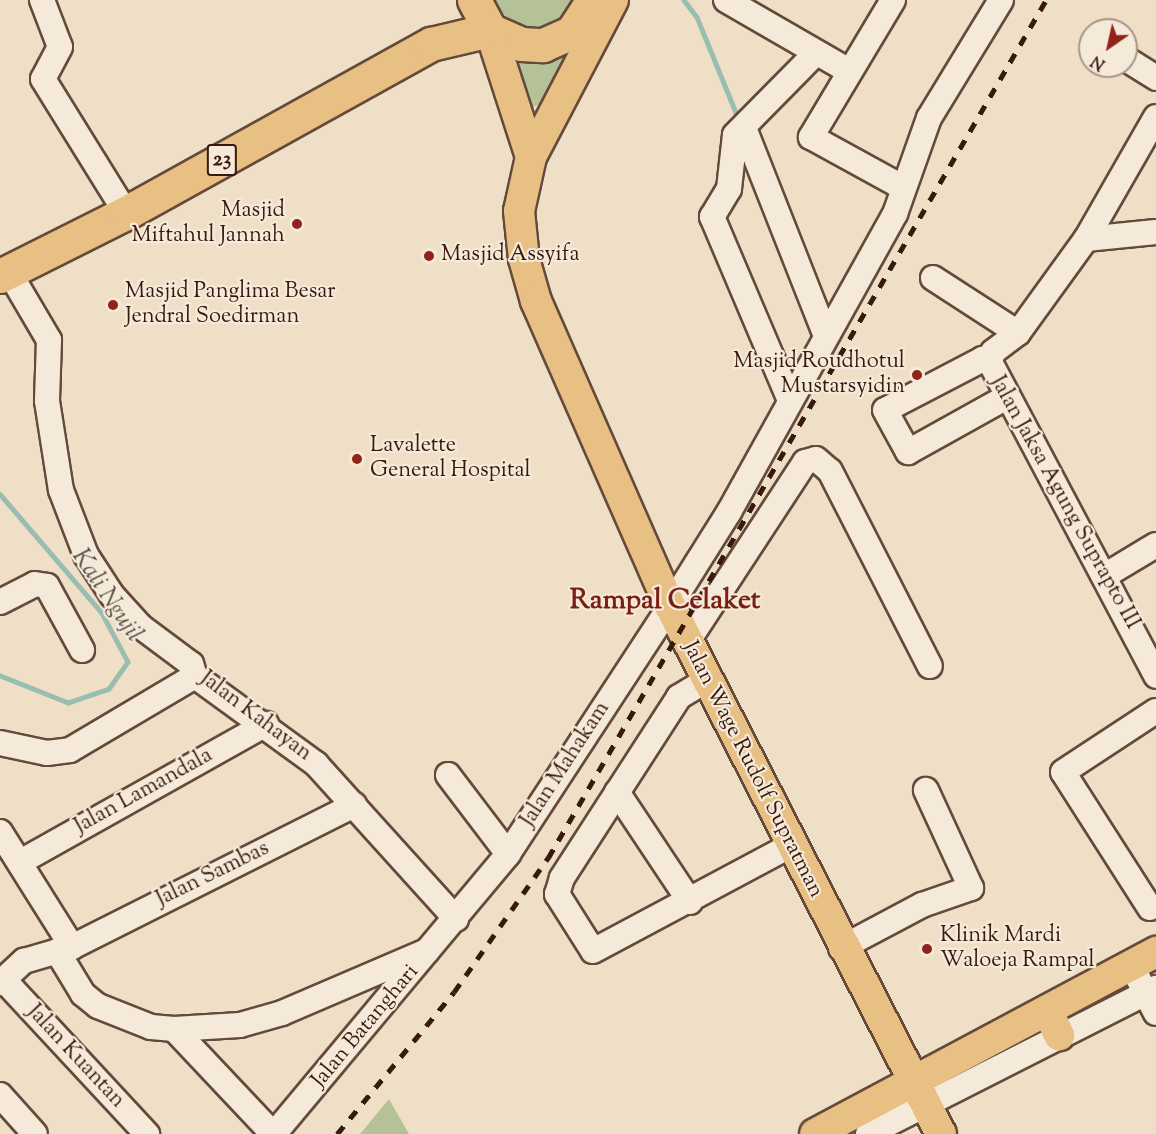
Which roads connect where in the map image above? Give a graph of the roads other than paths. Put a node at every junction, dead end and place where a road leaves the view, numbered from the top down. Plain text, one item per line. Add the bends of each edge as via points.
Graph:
1 (42, 0) edge
2 (463, 0) edge
3 (474, 0) edge
4 (726, 0) edge
5 (893, 0) edge
6 (1001, 0) edge
7 (596, 7) edge
8 (490, 30) junction
9 (431, 44) junction
10 (816, 53) junction
11 (1138, 67) edge
12 (849, 71) junction
13 (1156, 78) edge
14 (1156, 117) edge
15 (744, 128) junction
16 (531, 157) junction
17 (902, 187) junction
18 (126, 213) junction
19 (1156, 232) edge
20 (1086, 239) junction
21 (4, 274) edge
22 (933, 278) dead end
23 (1018, 333) junction
24 (825, 334) junction
25 (990, 362) junction
26 (789, 398) junction
27 (1005, 398) junction
28 (1156, 545) edge
29 (1106, 575) junction
30 (0, 602) edge
31 (670, 606) junction
32 (688, 641) junction
33 (82, 650) dead end
34 (930, 666) dead end
35 (195, 676) junction
36 (1156, 676) edge
37 (707, 680) junction
38 (1156, 711) edge
39 (266, 724) junction
40 (0, 743) edge
41 (448, 775) dead end
42 (926, 790) dead end
43 (617, 792) junction
44 (354, 805) junction
45 (0, 832) edge
46 (790, 846) junction
47 (508, 854) junction
48 (22, 861) junction
49 (690, 902) junction
50 (1150, 908) dead end
51 (456, 919) junction
52 (841, 948) junction
53 (65, 949) junction
54 (432, 949) junction
55 (1156, 951) edge
56 (2, 981) edge
57 (1150, 988) edge
58 (174, 1029) junction
59 (918, 1091) junction
60 (0, 1095) edge
61 (35, 1134) edge
62 (147, 1134) edge
63 (273, 1134) edge
64 (815, 1134) edge
65 (839, 1134) edge
66 (868, 1134) edge
67 (941, 1134) edge

1 - 18 street via 60,47 43,79
2 - 9 highway, 23
3 - 8 highway
4 - 10 street
5 - 12 street
6 - 17 street, Jalan Mahakam via 929,118
7 - 8 highway via 558,42 521,44
7 - 16 main road, Jalan Wage Rudolf Supratman via 582,58
8 - 9 highway, 23
8 - 16 main road
9 - 18 highway, 23
10 - 12 street
10 - 15 street
11 - 13 street
12 - 17 street via 811,137
14 - 20 street
15 - 24 street
15 - 26 street via 731,143 729,189 712,217
16 - 31 main road, Jalan Wage Rudolf Supratman via 519,211 524,259 536,301
17 - 24 street, Jalan Mahakam via 895,214
18 - 21 highway, 23
19 - 20 street
20 - 23 street
21 - 35 street, Jalan Kahayan via 49,340 47,401 55,465 86,555 140,626 191,664
22 - 23 street
23 - 25 street via 993,352
24 - 26 street, Jalan Mahakam
25 - 27 street, Jalan Jaksa Agung Suprapto III
25 - 27 street via 983,359 885,410 908,452
26 - 31 street, Jalan Mahakam via 729,512
27 - 29 street, Jalan Jaksa Agung Suprapto III
28 - 29 street
29 - 36 street, Jalan Jaksa Agung Suprapto III
30 - 33 street via 35,584 47,586
31 - 32 main road, Jalan Wage Rudolf Supratman
31 - 47 street, Jalan Mahakam
32 - 34 street via 805,462 816,459 830,471
32 - 37 main road, Jalan Wage Rudolf Supratman
35 - 39 street, Jalan Kahayan
35 - 40 street via 70,750 39,753
37 - 43 street via 679,697
37 - 46 main road, Jalan Wage Rudolf Supratman
38 - 50 street via 1063,772
39 - 44 street, Jalan Kahayan via 301,749
39 - 48 street, Jalan Lamandala
41 - 47 street
42 - 52 street via 971,888 922,905
43 - 49 street
43 - 49 street via 556,889 587,949 593,951
44 - 51 street, Jalan Kahayan
44 - 53 street, Jalan Sambas
45 - 48 street
46 - 49 street
46 - 52 main road, Jalan Wage Rudolf Supratman
47 - 51 street, Jalan Mahakam
48 - 53 street
51 - 54 street, Jalan Batanghari
52 - 59 main road, Jalan Wage Rudolf Supratman
53 - 56 street, Jalan Sambas via 24,962
53 - 58 street via 83,993 98,1005 151,1027
54 - 58 street via 282,1013 240,1025
54 - 63 street, Jalan Batanghari
55 - 59 main road
56 - 62 street, Jalan Kuantan
57 - 59 main road
58 - 63 street
59 - 64 main road
59 - 65 main road
59 - 66 street
59 - 67 main road, Jalan Wage Rudolf Supratman
60 - 61 street

